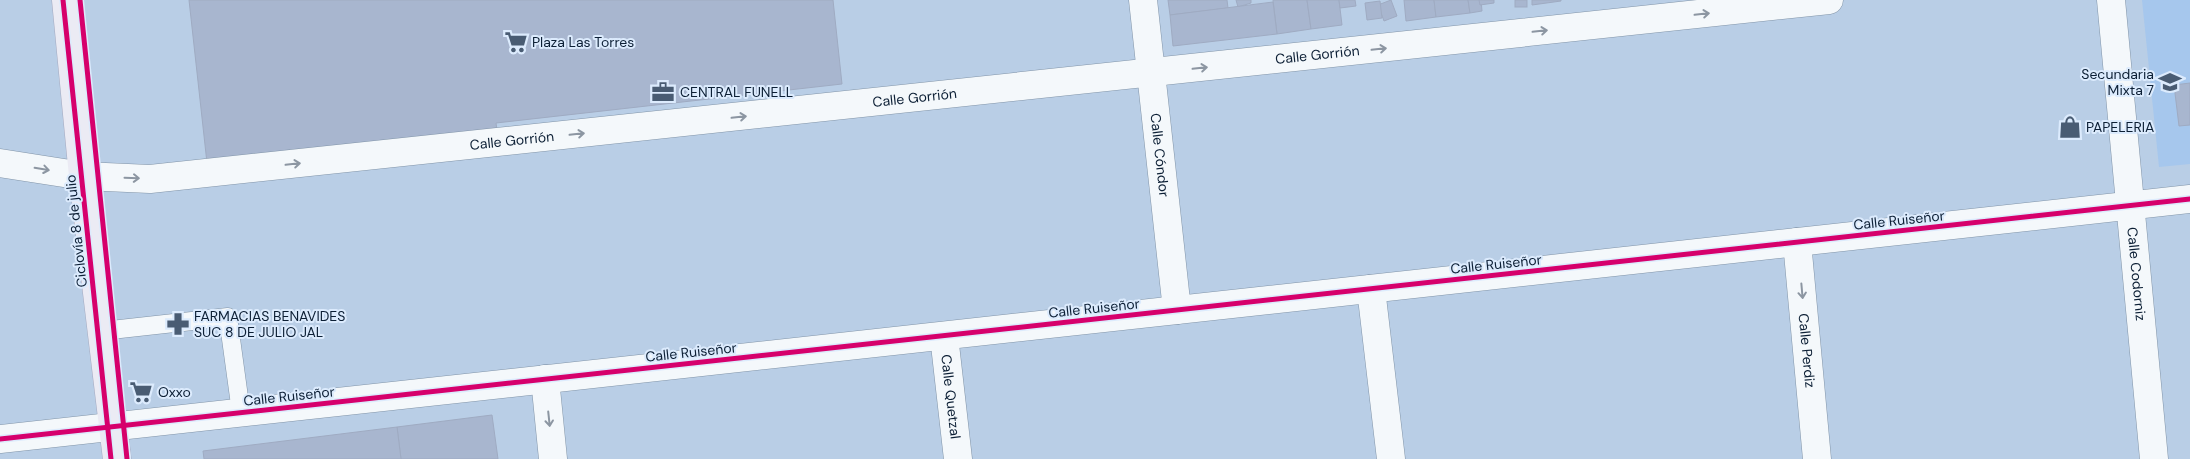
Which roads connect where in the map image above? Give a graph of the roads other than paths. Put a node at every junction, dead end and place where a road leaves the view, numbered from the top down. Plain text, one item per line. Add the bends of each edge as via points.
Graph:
1 (66, 0) edge
2 (1143, 0) edge
3 (1829, 0) edge
4 (2111, 0) edge
5 (1151, 74) junction
6 (0, 163) edge
7 (83, 176) junction
8 (2190, 199) edge
9 (2132, 206) junction
10 (1797, 242) junction
11 (1371, 289) junction
12 (1177, 310) junction
13 (102, 331) junction
14 (944, 336) junction
15 (544, 379) junction
16 (241, 412) junction
17 (113, 426) junction
18 (0, 439) edge
19 (117, 459) edge
20 (552, 459) edge
21 (958, 459) edge
22 (1391, 459) edge
23 (1817, 459) edge
24 (2154, 459) edge

1 - 7 main road
2 - 5 street, Calle Cóndor
5 -> 3 street, Calle Gorrión
4 - 9 street, Calle Codorniz
7 -> 5 street, Calle Gorrión via 150,179
5 - 12 street, Calle Cóndor
6 -> 7 street, Calle Gorrión
7 - 13 main road
8 - 9 street, Calle Ruiseñor
9 - 10 street, Calle Ruiseñor
9 - 24 street, Calle Codorniz
10 - 11 street, Calle Ruiseñor
10 -> 23 street, Calle Perdiz
11 - 12 street, Calle Ruiseñor
11 - 22 street
12 - 14 street, Calle Ruiseñor
13 - 16 lane via 228,317
13 - 17 main road
14 - 15 street, Calle Ruiseñor
14 - 21 street, Calle Quetzal
15 - 16 street, Calle Ruiseñor
15 -> 20 street
16 - 17 street, Calle Ruiseñor
17 - 18 street, Calle Ruiseñor
17 - 19 main road

